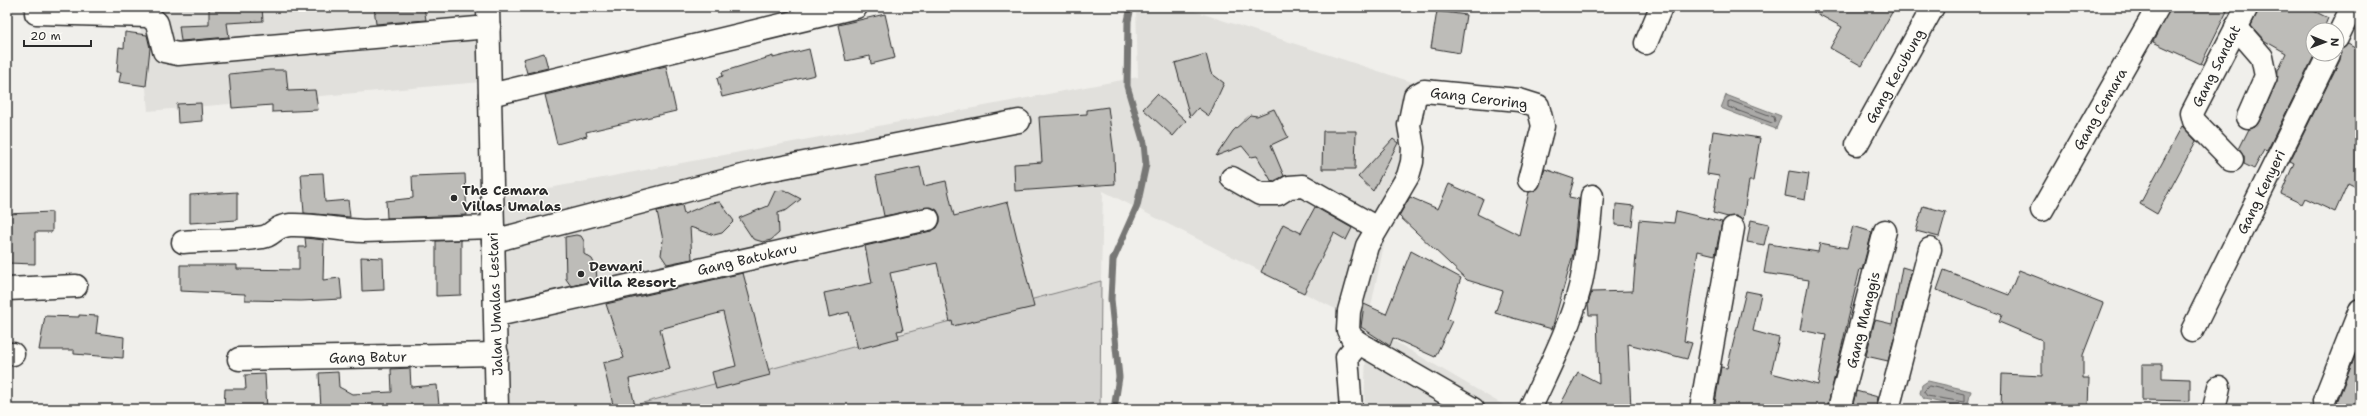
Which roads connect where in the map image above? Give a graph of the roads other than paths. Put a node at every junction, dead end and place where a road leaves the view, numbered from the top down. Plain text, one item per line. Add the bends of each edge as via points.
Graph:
1 (856, 7) edge
2 (1662, 7) edge
3 (1933, 7) edge
4 (2158, 7) edge
5 (2247, 7) edge
6 (2352, 7) edge
7 (36, 13) dead end
8 (488, 17) edge
9 (2345, 22) edge
10 (2236, 27) junction
11 (1646, 43) dead end
12 (2325, 62) edge
13 (490, 95) junction
14 (2248, 117) dead end
15 (1019, 122) dead end
16 (1857, 144) dead end
17 (2232, 160) dead end
18 (1232, 178) dead end
19 (1529, 180) dead end
20 (1592, 196) dead end
21 (2042, 210) dead end
22 (928, 219) dead end
23 (1377, 228) junction
24 (1733, 228) dead end
25 (1885, 231) dead end
26 (493, 234) junction
27 (183, 242) dead end
28 (1930, 249) dead end
29 (76, 286) dead end
30 (7, 289) edge
31 (2360, 310) edge
32 (496, 315) junction
33 (2192, 331) dead end
34 (1359, 343) junction
35 (497, 354) junction
36 (239, 359) dead end
37 (2219, 387) dead end
38 (2324, 402) dead end
39 (497, 409) edge
40 (1351, 409) edge
41 (1473, 409) edge
42 (1530, 409) edge
43 (1702, 409) edge
44 (1839, 409) edge
45 (1888, 409) edge
46 (2214, 409) edge

1 - 13 street
2 - 11 street
3 - 16 street, Gang Kecubung
4 - 21 street, Gang Cemara
5 - 10 street, Gang Sandat
6 - 9 street
7 - 8 street via 149,16 157,23 164,51 178,54
8 - 13 street, Jalan Umalas Lestari
10 - 14 street via 2262,57 2266,76
10 - 17 street, Gang Sandat via 2192,113 2194,122
12 - 33 street, Gang Kenyeri
13 - 26 street, Jalan Umalas Lestari
15 - 26 street via 758,172
18 - 23 street via 1260,194 1278,194 1289,187 1303,186
19 - 23 street, Gang Ceroring via 1542,126 1538,106 1519,100 1424,91 1415,96 1411,108 1409,125 1413,148 1408,176
20 - 42 street via 1580,288 1568,326
22 - 32 street, Gang Batukaru
23 - 34 street, Gang Ceroring via 1367,246 1348,320 1350,334
24 - 43 street
25 - 44 street, Gang Manggis
26 - 27 street via 280,226 265,237
26 - 32 street, Jalan Umalas Lestari
28 - 45 street
29 - 30 street
31 - 38 street
32 - 35 street, Jalan Umalas Lestari
34 - 40 street via 1347,356
34 - 41 street
35 - 36 street, Gang Batur
35 - 39 street, Jalan Umalas Lestari
37 - 46 street

